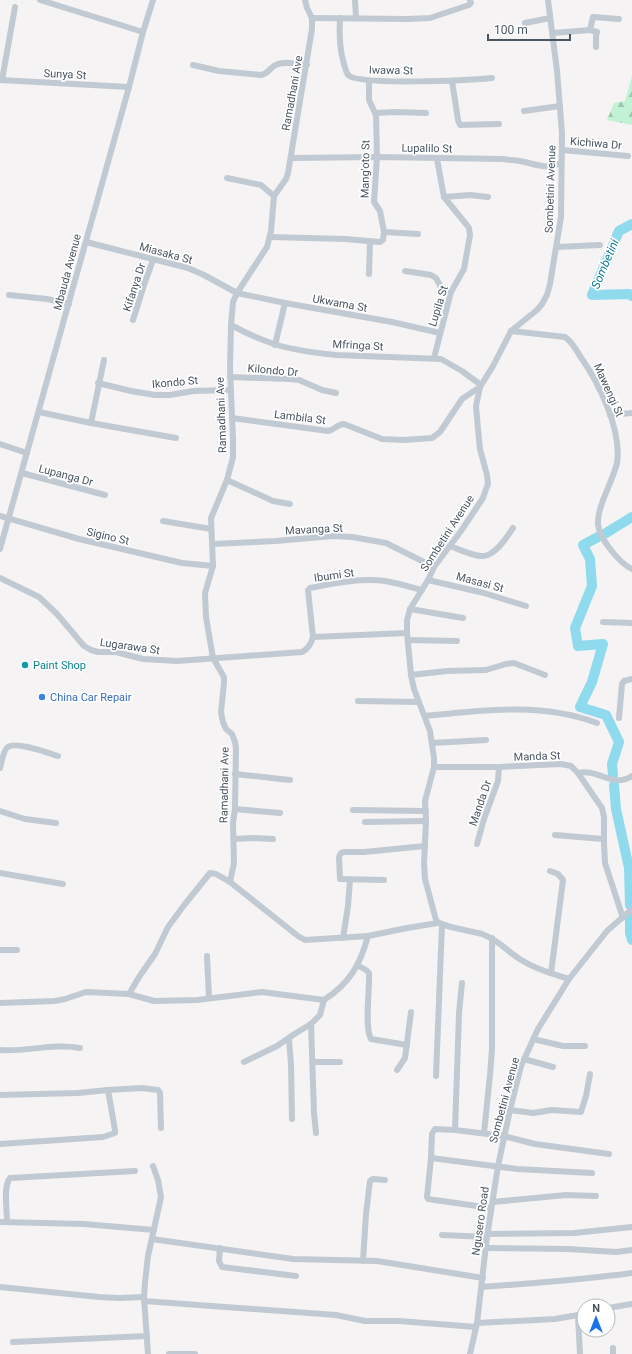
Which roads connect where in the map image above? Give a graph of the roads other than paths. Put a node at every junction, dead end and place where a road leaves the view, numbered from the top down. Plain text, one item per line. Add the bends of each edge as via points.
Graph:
1 (40, 0) edge
2 (153, 0) edge
3 (305, 0) edge
4 (355, 0) edge
5 (471, 0) edge
6 (548, 0) edge
7 (15, 7) dead end
8 (312, 18) junction
9 (340, 18) junction
10 (356, 18) junction
11 (550, 18) junction
12 (619, 19) dead end
13 (525, 23) dead end
14 (590, 30) junction
15 (143, 32) junction
16 (552, 33) junction
17 (596, 47) dead end
18 (193, 65) dead end
19 (307, 66) junction
20 (492, 78) dead end
21 (1, 80) edge
22 (369, 81) junction
23 (452, 81) junction
24 (129, 87) junction
25 (560, 106) junction
26 (524, 111) dead end
27 (375, 113) junction
28 (426, 113) dead end
29 (499, 124) dead end
30 (562, 150) junction
31 (628, 156) dead end
32 (377, 157) junction
33 (291, 158) junction
34 (437, 159) junction
35 (561, 163) junction
36 (227, 178) dead end
37 (274, 196) junction
38 (444, 197) junction
39 (488, 197) dead end
40 (384, 232) junction
41 (418, 234) dead end
42 (270, 237) junction
43 (86, 242) junction
44 (370, 242) junction
45 (600, 245) dead end
46 (557, 247) junction
47 (153, 260) junction
48 (405, 271) dead end
49 (369, 274) dead end
50 (451, 292) junction
51 (237, 293) junction
52 (9, 295) dead end
53 (285, 303) junction
54 (69, 304) junction
55 (134, 320) dead end
56 (231, 324) junction
57 (511, 331) junction
58 (440, 333) junction
59 (275, 344) junction
60 (434, 358) junction
61 (104, 360) dead end
62 (230, 377) junction
63 (98, 383) junction
64 (480, 386) junction
65 (231, 390) junction
66 (336, 393) dead end
67 (39, 412) junction
68 (632, 413) edge
69 (610, 415) junction
70 (232, 418) junction
71 (91, 423) junction
72 (176, 438) dead end
73 (0, 444) edge
74 (27, 453) junction
75 (22, 473) junction
76 (227, 480) junction
77 (105, 495) dead end
78 (290, 504) dead end
79 (0, 516) edge
80 (8, 518) junction
81 (163, 521) dead end
82 (513, 528) dead end
83 (211, 529) junction
84 (213, 544) junction
85 (450, 546) junction
86 (0, 549) edge
87 (213, 566) junction
88 (434, 567) junction
89 (632, 569) edge
90 (0, 578) edge
91 (428, 580) junction
92 (422, 590) junction
93 (526, 606) dead end
94 (410, 609) junction
95 (463, 618) dead end
96 (603, 622) dead end
97 (632, 624) edge
98 (407, 633) junction
99 (313, 637) junction
100 (408, 640) junction
101 (457, 641) dead end
102 (213, 658) junction
103 (411, 675) junction
104 (545, 675) dead end
105 (632, 679) edge
106 (358, 701) dead end
107 (419, 702) junction
108 (425, 716) junction
109 (619, 718) dead end
110 (598, 723) dead end
111 (486, 740) dead end
112 (432, 743) junction
113 (58, 756) dead end
114 (434, 767) junction
115 (499, 767) junction
116 (0, 768) edge
117 (578, 773) junction
118 (235, 774) junction
119 (632, 776) edge
120 (290, 780) dead end
121 (235, 809) junction
122 (353, 810) dead end
123 (0, 811) edge
124 (426, 811) junction
125 (280, 813) dead end
126 (426, 821) junction
127 (365, 822) dead end
128 (56, 823) dead end
129 (555, 835) dead end
130 (234, 839) junction
131 (273, 839) dead end
132 (603, 839) junction
133 (477, 844) dead end
134 (425, 846) junction
135 (550, 872) dead end
136 (0, 873) edge
137 (350, 880) junction
138 (384, 880) dead end
139 (230, 882) junction
140 (63, 884) dead end
141 (632, 909) edge
142 (623, 918) junction
143 (440, 924) junction
144 (368, 936) junction
145 (343, 938) junction
146 (492, 938) junction
147 (0, 950) edge
148 (17, 950) dead end
149 (207, 956) dead end
150 (357, 965) junction
151 (551, 973) junction
152 (569, 979) junction
153 (462, 983) dead end
154 (129, 994) junction
155 (210, 998) junction
156 (324, 1000) junction
157 (0, 1003) edge
158 (411, 1012) dead end
159 (311, 1024) junction
160 (289, 1039) junction
161 (533, 1039) junction
162 (407, 1045) junction
163 (586, 1046) dead end
164 (80, 1048) dead end
165 (0, 1050) edge
166 (524, 1059) junction
167 (244, 1062) dead end
168 (313, 1062) junction
169 (340, 1062) dead end
170 (553, 1067) dead end
171 (397, 1070) dead end
172 (590, 1074) dead end
173 (436, 1076) dead end
174 (108, 1090) junction
175 (0, 1095) edge
176 (510, 1110) junction
177 (292, 1119) dead end
178 (161, 1128) dead end
179 (455, 1130) junction
180 (316, 1133) dead end
181 (484, 1134) junction
182 (504, 1136) junction
183 (0, 1144) edge
184 (609, 1154) dead end
185 (431, 1158) junction
186 (153, 1166) dead end
187 (498, 1166) junction
188 (135, 1171) dead end
189 (592, 1172) dead end
190 (385, 1180) dead end
191 (596, 1196) dead end
192 (492, 1205) junction
193 (7, 1221) junction
194 (0, 1222) edge
195 (632, 1227) edge
196 (154, 1230) junction
197 (442, 1235) dead end
198 (487, 1235) junction
199 (152, 1239) junction
200 (220, 1248) junction
201 (486, 1248) junction
202 (632, 1250) edge
203 (363, 1261) junction
204 (632, 1273) edge
205 (296, 1276) dead end
206 (483, 1278) junction
207 (482, 1286) junction
208 (0, 1287) edge
209 (144, 1299) junction
210 (632, 1304) edge
211 (616, 1307) edge
212 (576, 1316) edge
213 (476, 1325) junction
214 (147, 1336) junction
215 (580, 1338) edge
216 (13, 1342) dead end
217 (148, 1354) edge
218 (169, 1354) edge
219 (195, 1354) edge
220 (470, 1354) edge
221 (580, 1354) edge

1 - 15 street
2 - 15 street, Mbauda Avenue
3 - 8 street, Ramadhani Ave
4 - 10 street
5 - 10 street via 469,5 430,18
6 - 11 street, Sombetini Avenue
7 - 21 street
8 - 9 street
8 - 19 street, Ramadhani Ave
9 - 10 street
9 - 22 street, Iwawa St via 340,50 346,72 355,79
11 - 13 street
11 - 16 street, Sombetini Avenue
12 - 14 street via 593,17
14 - 16 street
14 - 17 street via 597,32
15 - 24 street, Mbauda Avenue
16 - 25 street, Sombetini Avenue
18 - 19 street via 220,71 261,75 276,65
19 - 33 street, Ramadhani Ave
20 - 23 street, Iwawa St
21 - 24 street, Sunya St
22 - 23 street, Iwawa St
22 - 27 street, Mang'oto St via 369,100
23 - 29 street via 460,125
24 - 43 street, Mbauda Avenue
25 - 26 street
25 - 30 street, Sombetini Avenue
27 - 28 street
27 - 32 street, Mang'oto St
30 - 31 street, Kichiwa Dr
30 - 35 street, Sombetini Avenue
32 - 33 street, Lupalilo St
32 - 34 street, Lupalilo St
32 - 40 street, Mang'oto St via 374,202 380,211
33 - 37 street, Ramadhani Ave via 287,176
34 - 35 street, Lupalilo St via 503,159 546,167
34 - 38 street
35 - 46 street, Sombetini Avenue via 561,217
36 - 37 street via 261,184
37 - 42 street, Ramadhani Ave
38 - 39 street
38 - 50 street, Lupila St via 470,231 464,269
40 - 41 street
40 - 44 street via 382,241
42 - 44 street
42 - 51 street, Ramadhani Ave via 264,253
43 - 47 street, Miasaka St
43 - 54 street, Mbauda Avenue
44 - 49 street
45 - 46 street
46 - 57 street, Sombetini Avenue via 547,295 538,310
47 - 51 street, Miasaka St via 204,274
47 - 55 street, Kifanya Dr
48 - 50 street via 431,275 438,280 442,289
50 - 58 street, Lupila St
51 - 53 street, Ukwama St
51 - 56 street, Ramadhani Ave via 233,302
52 - 54 street
53 - 58 street, Ukwama St
53 - 59 street
54 - 67 street, Mbauda Avenue
56 - 59 street, Mfringa St via 248,334
56 - 62 street, Ramadhani Ave
57 - 64 street, Sombetini Avenue
57 - 69 street, Mawengi St via 561,335 569,340 594,377
58 - 60 street, Lupila St
59 - 60 street, Mfringa St via 336,355
60 - 64 street, Mfringa St via 446,361
61 - 63 street
62 - 65 street, Ramadhani Ave
62 - 66 street, Kilondo Dr via 298,380
63 - 65 street, Ikondo St via 155,396 193,390
63 - 71 street
64 - 70 street, Lambila St via 462,399 440,432 428,439 382,438 344,424 339,424 328,431
64 - 85 street, Sombetini Avenue via 476,406 480,449 488,484 483,498
65 - 70 street, Ramadhani Ave
67 - 71 street
67 - 74 street, Mbauda Avenue
68 - 69 street
69 - 89 street, Mawengi St via 615,429 617,458 598,524 603,537 620,561
70 - 76 street, Ramadhani Ave via 233,457
71 - 72 street
73 - 74 street
74 - 75 street, Mbauda Avenue
75 - 77 street, Lupanga Dr
75 - 80 street, Mbauda Avenue
76 - 78 street via 273,501
76 - 83 street, Ramadhani Ave via 211,518
79 - 80 street, Sigino St
80 - 86 street, Mbauda Avenue
80 - 87 street, Sigino St via 79,539 174,562
81 - 83 street
82 - 85 street via 499,547 487,556 479,556
83 - 84 street, Ramadhani Ave
84 - 87 street, Ramadhani Ave
84 - 88 street, Mavanga St via 352,537 386,543
85 - 88 street, Sombetini Avenue
87 - 102 street, Ramadhani Ave via 205,593
88 - 91 street, Sombetini Avenue
90 - 102 street, Lugarawa St via 39,597 84,646 91,650 159,660
91 - 92 street, Sombetini Avenue
91 - 93 street, Masasi St via 474,590
92 - 94 street, Sombetini Avenue
92 - 99 street, Ibumi St via 394,582 379,581 342,582 310,588 308,590
94 - 95 street
94 - 98 street, Sombetini Avenue
96 - 97 street
98 - 99 street
98 - 100 street, Sombetini Avenue
99 - 102 street via 307,649 302,652
100 - 101 street
100 - 103 street, Sombetini Avenue
102 - 118 street, Ramadhani Ave via 224,677 221,712 224,726 232,734 235,742
103 - 104 street via 486,670 514,662
103 - 107 street, Sombetini Avenue
105 - 109 street via 622,684
106 - 107 street
107 - 108 street, Sombetini Avenue
108 - 110 street via 523,709 579,717
108 - 112 street, Sombetini Avenue
111 - 112 street
112 - 114 street, Sombetini Avenue
113 - 116 street via 25,746 12,745 5,750
114 - 115 street, Manda St
114 - 124 street, Sombetini Avenue via 426,796
115 - 117 street, Manda St via 561,764 571,766
115 - 133 street, Manda Dr via 498,781
117 - 119 street via 587,771 619,781
117 - 132 street, Manda St via 602,808 605,823
118 - 120 street
118 - 121 street, Ramadhani Ave
121 - 125 street
121 - 130 street, Ramadhani Ave
122 - 124 street
123 - 128 street via 25,819
124 - 126 street, Sombetini Avenue
126 - 127 street
126 - 134 street, Sombetini Avenue
129 - 132 street
130 - 131 street
130 - 139 street, Ramadhani Ave via 234,863
132 - 142 street, Manda St via 608,873
134 - 137 street via 342,852 339,857 339,878
134 - 143 street, Sombetini Avenue via 425,879 435,917
135 - 151 street via 558,874 563,880
136 - 140 street
137 - 138 street
137 - 145 street
139 - 145 street via 302,939
139 - 154 street via 212,872 207,875 168,927 155,954
141 - 142 street, Sombetini Avenue
142 - 152 street, Sombetini Avenue via 607,931
143 - 144 street
143 - 146 street
143 - 173 street
144 - 145 street
144 - 150 street
146 - 151 street via 524,962
146 - 181 street via 492,1049
147 - 148 street
149 - 155 street
150 - 156 street via 349,979
150 - 162 street via 369,973 370,1039
151 - 152 street
152 - 161 street, Sombetini Avenue
153 - 179 street
154 - 155 street via 154,1001
154 - 157 street via 86,992 60,1000
155 - 156 street via 262,992
156 - 159 street via 320,1015
158 - 162 street
159 - 160 street
159 - 168 street
160 - 167 street
160 - 177 street
161 - 163 street via 564,1046
161 - 166 street, Sombetini Avenue
162 - 171 street via 405,1060
164 - 165 street via 60,1046 18,1051
166 - 170 street
166 - 176 street, Sombetini Avenue
168 - 169 street
168 - 180 street
172 - 176 street via 580,1112 552,1110 533,1113
174 - 175 street via 78,1094
174 - 178 street via 158,1090
174 - 183 street via 115,1130 112,1135
176 - 182 street, Sombetini Avenue
179 - 181 street
179 - 185 street via 433,1131
181 - 182 street
182 - 184 street via 535,1144
182 - 187 street, Sombetini Avenue
185 - 187 street
185 - 192 street via 428,1200
186 - 196 street via 161,1197
187 - 189 street
187 - 192 street, Ngusero Road
188 - 193 street via 10,1178 6,1189
190 - 203 street via 370,1181
191 - 192 street via 566,1195
192 - 198 street, Ngusero Road
193 - 194 street
193 - 196 street
195 - 198 street via 574,1233
196 - 199 street
197 - 198 street
198 - 201 street, Ngusero Road
199 - 200 street
199 - 209 street
200 - 203 street via 293,1259
200 - 205 street via 219,1262 222,1267
201 - 202 street via 616,1252
201 - 206 street, Ngusero Road
203 - 206 street
204 - 207 street via 592,1279
206 - 207 street
207 - 213 street
208 - 209 street
209 - 213 street via 310,1313 365,1321
209 - 214 street
210 - 211 street
212 - 213 street
213 - 220 street
214 - 216 street
214 - 217 street
215 - 221 street
218 - 219 street

